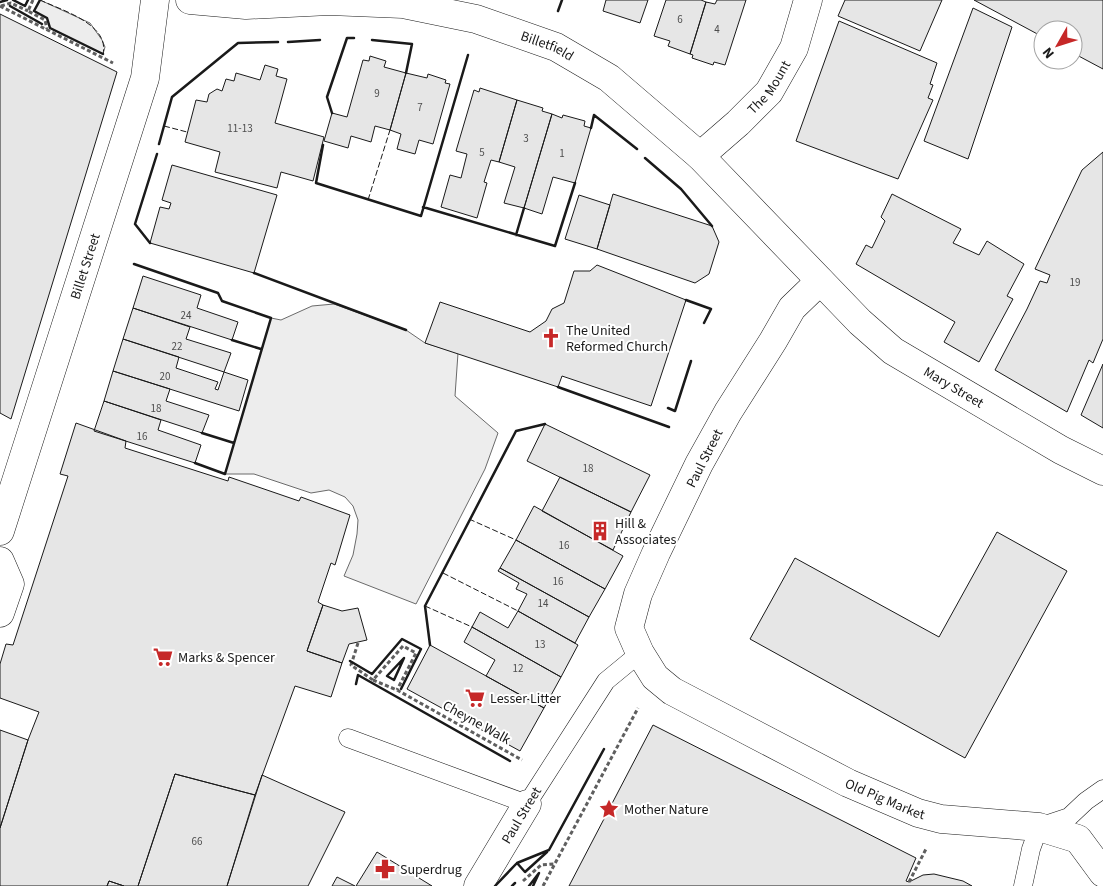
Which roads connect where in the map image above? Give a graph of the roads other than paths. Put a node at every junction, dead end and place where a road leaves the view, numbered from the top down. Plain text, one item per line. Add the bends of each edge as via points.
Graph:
1 (155, 0) edge
2 (190, 0) edge
3 (808, 0) edge
4 (700, 156) junction
5 (820, 281) junction
6 (1103, 471) edge
7 (0, 531) edge
8 (0, 561) edge
9 (0, 613) edge
10 (640, 653) junction
11 (663, 684) joint
12 (348, 738) dead end
13 (1103, 788) edge
14 (527, 804) junction
15 (1039, 827) junction
16 (1103, 873) edge
17 (478, 886) edge
18 (1023, 886) edge

1 - 7 street, Billet Street via 145,78
2 - 4 street, Billetfield via 246,5 329,1 403,4 476,19 556,46 609,78
3 - 4 street, The Mount via 794,48 769,92
4 - 5 street, Billetfield
5 - 6 street, Mary Street via 893,351 1061,450
5 - 10 street, Paul Street via 792,308 728,412 656,554 638,594 629,628
8 - 9 street via 10,584
10 - 11 street, Paul Street
10 - 14 lane, Paul Street via 606,681
11 - 15 street, Old Pig Market via 848,782 918,813 941,819
12 - 14 lane
13 - 15 lane via 1069,817
14 - 17 street, Paul Street
15 - 16 street, Old Pig Market via 1078,839
15 - 18 lane

